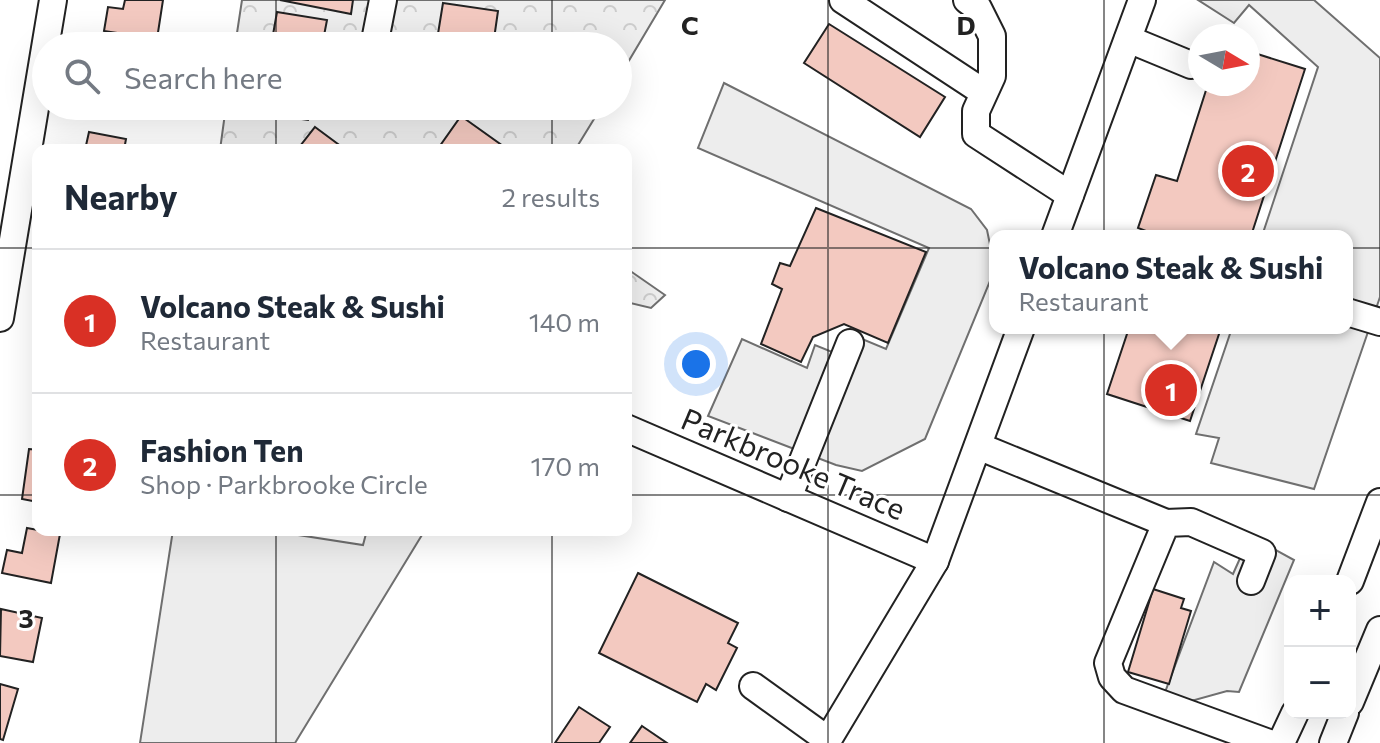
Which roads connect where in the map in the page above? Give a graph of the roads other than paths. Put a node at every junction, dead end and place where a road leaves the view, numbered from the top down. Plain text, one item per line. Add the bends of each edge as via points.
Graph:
1 (53, 0) edge
2 (383, 0) edge
3 (843, 0) edge
4 (967, 0) edge
5 (1142, 0) edge
6 (48, 32) edge
7 (377, 32) edge
8 (1128, 39) junction
9 (1188, 64) edge
10 (983, 92) junction
11 (33, 120) edge
12 (1070, 195) junction
13 (1057, 230) edge
14 (1353, 314) edge
15 (0, 318) edge
16 (1380, 322) edge
17 (1019, 334) edge
18 (850, 343) dead end
19 (632, 431) edge
20 (978, 446) junction
21 (788, 498) junction
22 (1380, 502) edge
23 (1166, 523) junction
24 (935, 561) junction
25 (1352, 575) edge
26 (1251, 581) dead end
27 (1380, 630) edge
28 (753, 686) dead end
29 (1356, 688) edge
30 (1292, 719) edge
31 (1343, 719) edge
32 (827, 742) edge
33 (1269, 743) edge
34 (1281, 743) edge
35 (1333, 743) edge

1 - 6 street
2 - 7 street
3 - 10 street
4 - 10 street via 978,8 992,36 992,76
5 - 8 street
8 - 9 street
8 - 12 street
10 - 12 street via 976,134
11 - 15 street
12 - 13 street
14 - 16 street
17 - 20 street
18 - 21 street
19 - 21 street, Parkbrooke Trace
20 - 23 street
20 - 24 street
21 - 24 street, Parkbrooke Trace
22 - 25 street
23 - 26 street via 1191,522 1262,553
23 - 33 street via 1108,663 1112,677 1124,690
24 - 32 street
27 - 29 street
28 - 32 street
30 - 34 street
31 - 35 street

